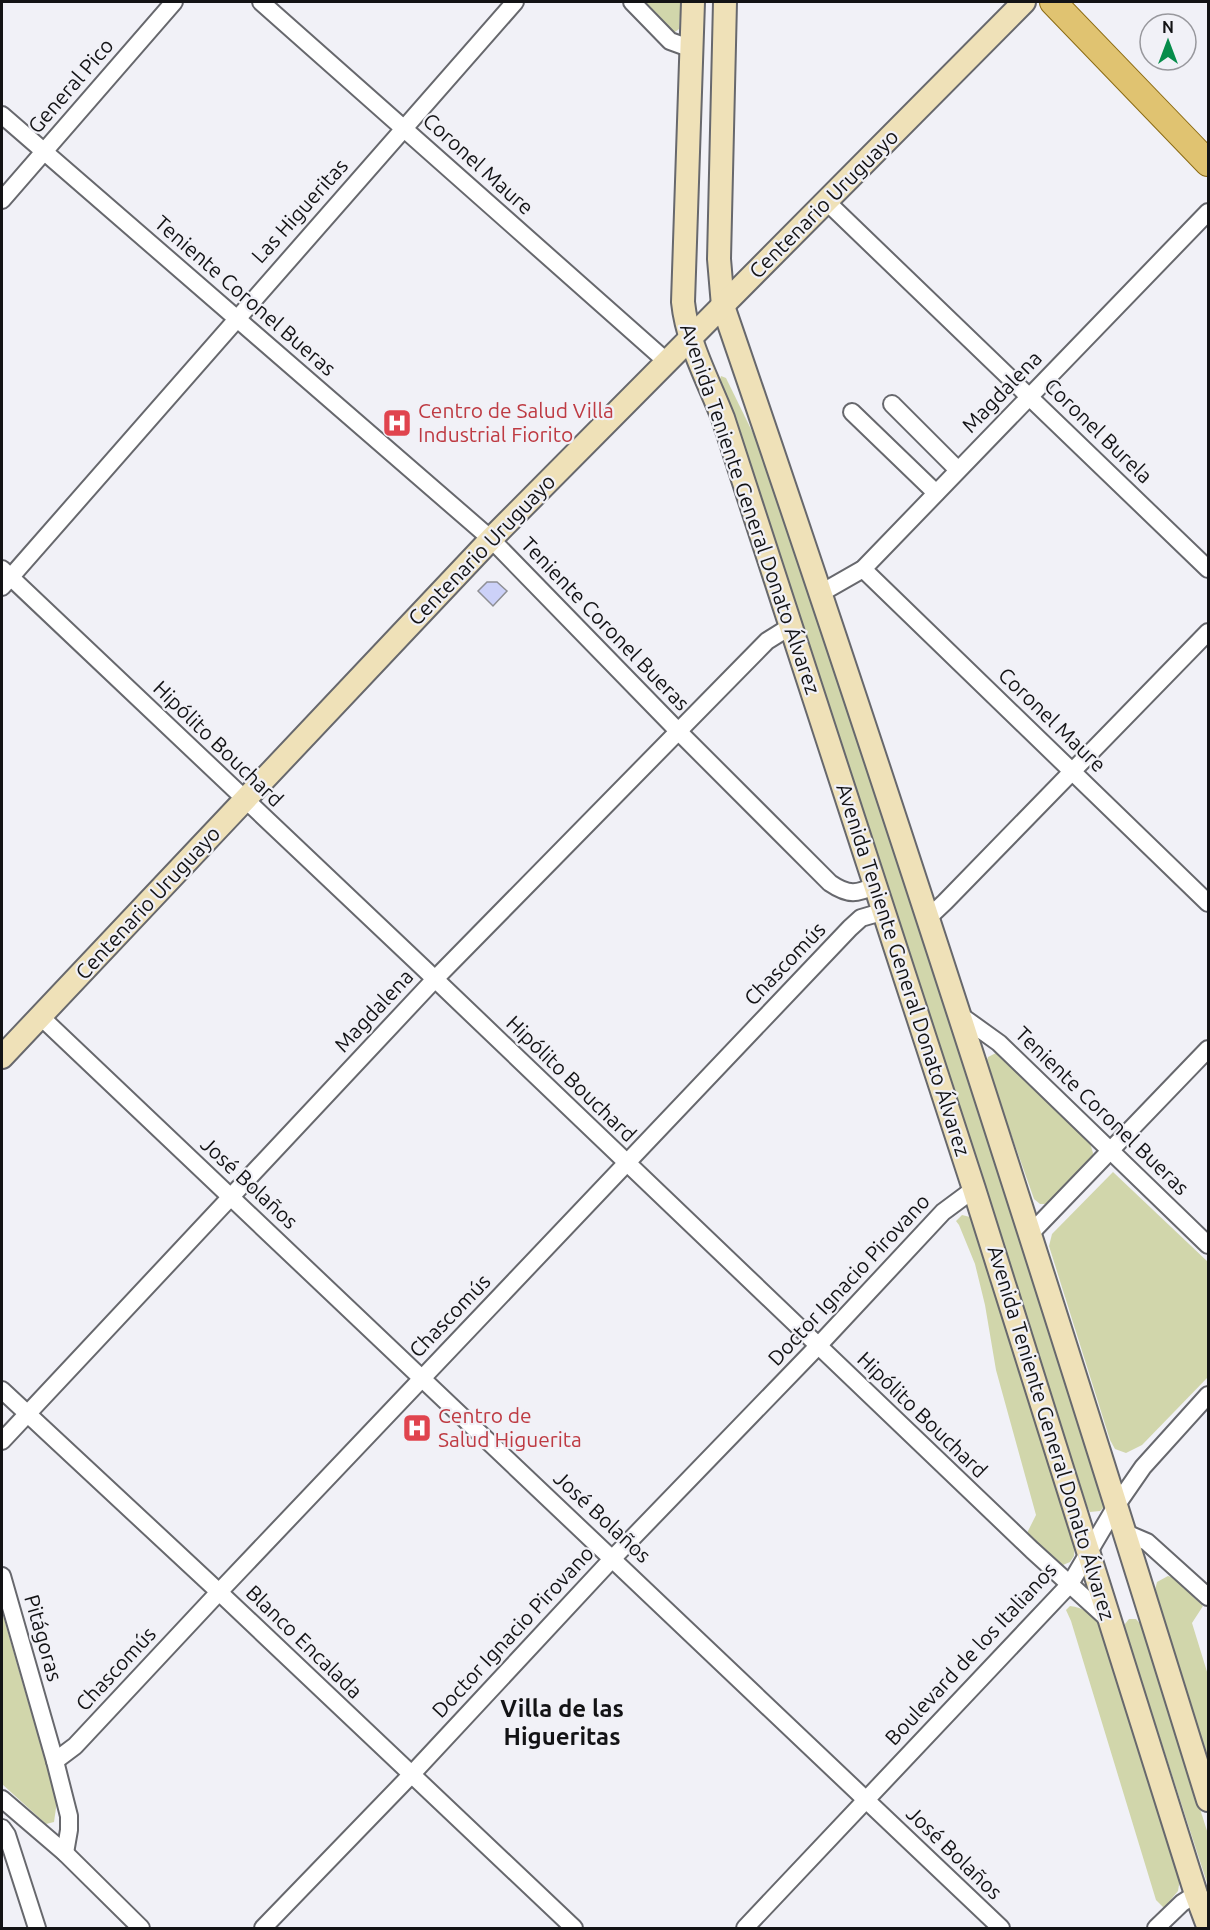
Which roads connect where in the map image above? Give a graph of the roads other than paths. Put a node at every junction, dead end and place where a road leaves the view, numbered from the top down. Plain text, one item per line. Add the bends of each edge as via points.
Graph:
1 (174, 2) edge
2 (261, 2) edge
3 (515, 2) edge
4 (632, 2) edge
5 (693, 2) edge
6 (725, 2) edge
7 (1024, 2) edge
8 (1053, 2) edge
9 (692, 49) junction
10 (2, 115) edge
11 (404, 128) junction
12 (44, 151) junction
13 (1209, 164) edge
14 (2, 200) edge
15 (826, 201) junction
16 (1209, 212) edge
17 (723, 306) junction
18 (236, 318) junction
19 (690, 338) junction
20 (666, 361) junction
21 (1030, 396) junction
22 (892, 404) dead end
23 (852, 412) dead end
24 (958, 470) junction
25 (936, 493) junction
26 (491, 539) junction
27 (864, 569) junction
28 (1209, 569) edge
29 (4, 578) edge
30 (821, 593) junction
31 (791, 626) junction
32 (1209, 632) edge
33 (678, 731) junction
34 (1074, 771) junction
35 (244, 800) junction
36 (876, 885) junction
37 (848, 893) junction
38 (1209, 903) edge
39 (885, 911) junction
40 (927, 919) junction
41 (860, 920) junction
42 (435, 980) junction
43 (960, 1016) junction
44 (41, 1017) junction
45 (1209, 1049) edge
46 (2, 1057) edge
47 (1111, 1150) junction
48 (626, 1164) junction
49 (974, 1189) junction
50 (230, 1196) junction
51 (1029, 1236) junction
52 (1209, 1245) edge
53 (818, 1346) junction
54 (422, 1378) junction
55 (2, 1390) edge
56 (1209, 1395) edge
57 (27, 1415) junction
58 (2, 1441) edge
59 (1116, 1506) junction
60 (1126, 1533) junction
61 (1089, 1551) junction
62 (613, 1558) junction
63 (2, 1576) edge
64 (1070, 1584) junction
65 (219, 1592) junction
66 (1209, 1597) edge
67 (1110, 1620) junction
68 (55, 1761) junction
69 (411, 1775) junction
70 (866, 1800) junction
71 (1209, 1800) edge
72 (5, 1808) edge
73 (2, 1828) edge
74 (64, 1853) junction
75 (1196, 1894) junction
76 (1209, 1926) edge
77 (37, 1929) edge
78 (141, 1929) edge
79 (263, 1929) edge
80 (574, 1929) edge
81 (745, 1929) edge
82 (1001, 1929) edge
83 (1156, 1929) edge

1 - 12 street, General Pico
2 - 11 street, Coronel Maure
3 - 11 street, Las Higueritas
4 - 9 street via 670,41
5 - 9 main road, Avenida Teniente General Donato Álvarez
6 - 17 main road, Avenida Teniente General Donato Álvarez via 719,260
7 - 15 main road, Centenario Uruguayo
8 - 13 main road
9 - 19 main road, Avenida Teniente General Donato Álvarez via 683,302
10 - 12 street, Teniente Coronel Bueras
11 - 18 street, Las Higueritas
11 - 20 street, Coronel Maure
12 - 14 street, General Pico
12 - 18 street, Teniente Coronel Bueras
15 - 17 main road, Centenario Uruguayo
15 - 21 street, Coronel Burela
16 - 21 street, Magdalena
17 - 19 main road, Centenario Uruguayo
17 - 30 main road, Avenida Teniente General Donato Álvarez
18 - 26 street, Teniente Coronel Bueras
18 - 29 street, Las Higueritas
19 - 20 main road, Centenario Uruguayo
19 - 31 main road, Avenida Teniente General Donato Álvarez via 723,418
20 - 26 main road, Centenario Uruguayo
21 - 24 street, Magdalena
21 - 28 street, Coronel Burela
22 - 24 street
23 - 25 street
24 - 25 street, Magdalena
25 - 27 street, Magdalena
26 - 33 street, Teniente Coronel Bueras
26 - 35 main road, Centenario Uruguayo
27 - 30 street, Magdalena
27 - 34 street, Coronel Maure
29 - 35 street, Hipólito Bouchard
30 - 40 main road, Avenida Teniente General Donato Álvarez
31 - 33 street, Magdalena via 767,641
31 - 36 main road, Avenida Teniente General Donato Álvarez
32 - 34 street
33 - 37 street, Teniente Coronel Bueras via 830,883
33 - 42 street, Magdalena
34 - 38 street, Coronel Maure
34 - 40 street
35 - 42 street, Hipólito Bouchard
35 - 44 main road, Centenario Uruguayo
36 - 37 street
36 - 39 main road, Avenida Teniente General Donato Álvarez
37 - 41 street
39 - 41 street, Chascomús
39 - 49 main road, Avenida Teniente General Donato Álvarez
40 - 43 main road, Avenida Teniente General Donato Álvarez
41 - 48 street, Chascomús
42 - 48 street, Hipólito Bouchard
42 - 50 street, Magdalena
43 - 47 street, Teniente Coronel Bueras via 999,1043
43 - 51 main road, Avenida Teniente General Donato Álvarez
44 - 46 main road, Centenario Uruguayo
44 - 50 street, José Bolaños
45 - 47 street
47 - 51 street
47 - 52 street, Teniente Coronel Bueras
48 - 53 street, Hipólito Bouchard
48 - 54 street, Chascomús
49 - 53 street, Doctor Ignacio Pirovano via 943,1212
49 - 61 main road, Avenida Teniente General Donato Álvarez
50 - 54 street, José Bolaños
50 - 57 street, Magdalena
51 - 59 main road, Avenida Teniente General Donato Álvarez
53 - 62 street, Doctor Ignacio Pirovano
53 - 64 street, Hipólito Bouchard
54 - 62 street, José Bolaños
54 - 65 street, Chascomús
55 - 57 street, Blanco Encalada
56 - 59 street, Boulevard de los Italianos via 1143,1467
57 - 58 street, Magdalena
57 - 65 street, Blanco Encalada
59 - 60 main road, Avenida Teniente General Donato Álvarez
59 - 61 street, Boulevard de los Italianos
60 - 66 street via 1147,1542
60 - 71 main road, Avenida Teniente General Donato Álvarez
61 - 64 street, Boulevard de los Italianos
61 - 67 main road, Avenida Teniente General Donato Álvarez
62 - 69 street, Doctor Ignacio Pirovano
62 - 70 street, José Bolaños
63 - 68 street, Pitágoras
64 - 67 street, Hipólito Bouchard
64 - 70 street, Boulevard de los Italianos
65 - 68 street, Chascomús via 75,1746
65 - 69 street, Blanco Encalada
67 - 75 main road, Avenida Teniente General Donato Álvarez
68 - 74 street, Pitágoras via 69,1816
69 - 79 street, Doctor Ignacio Pirovano
69 - 80 street, Blanco Encalada
70 - 81 street, Boulevard de los Italianos
70 - 82 street, José Bolaños
72 - 74 street
73 - 77 street
74 - 78 street
75 - 76 main road, Avenida Teniente General Donato Álvarez
75 - 83 street

